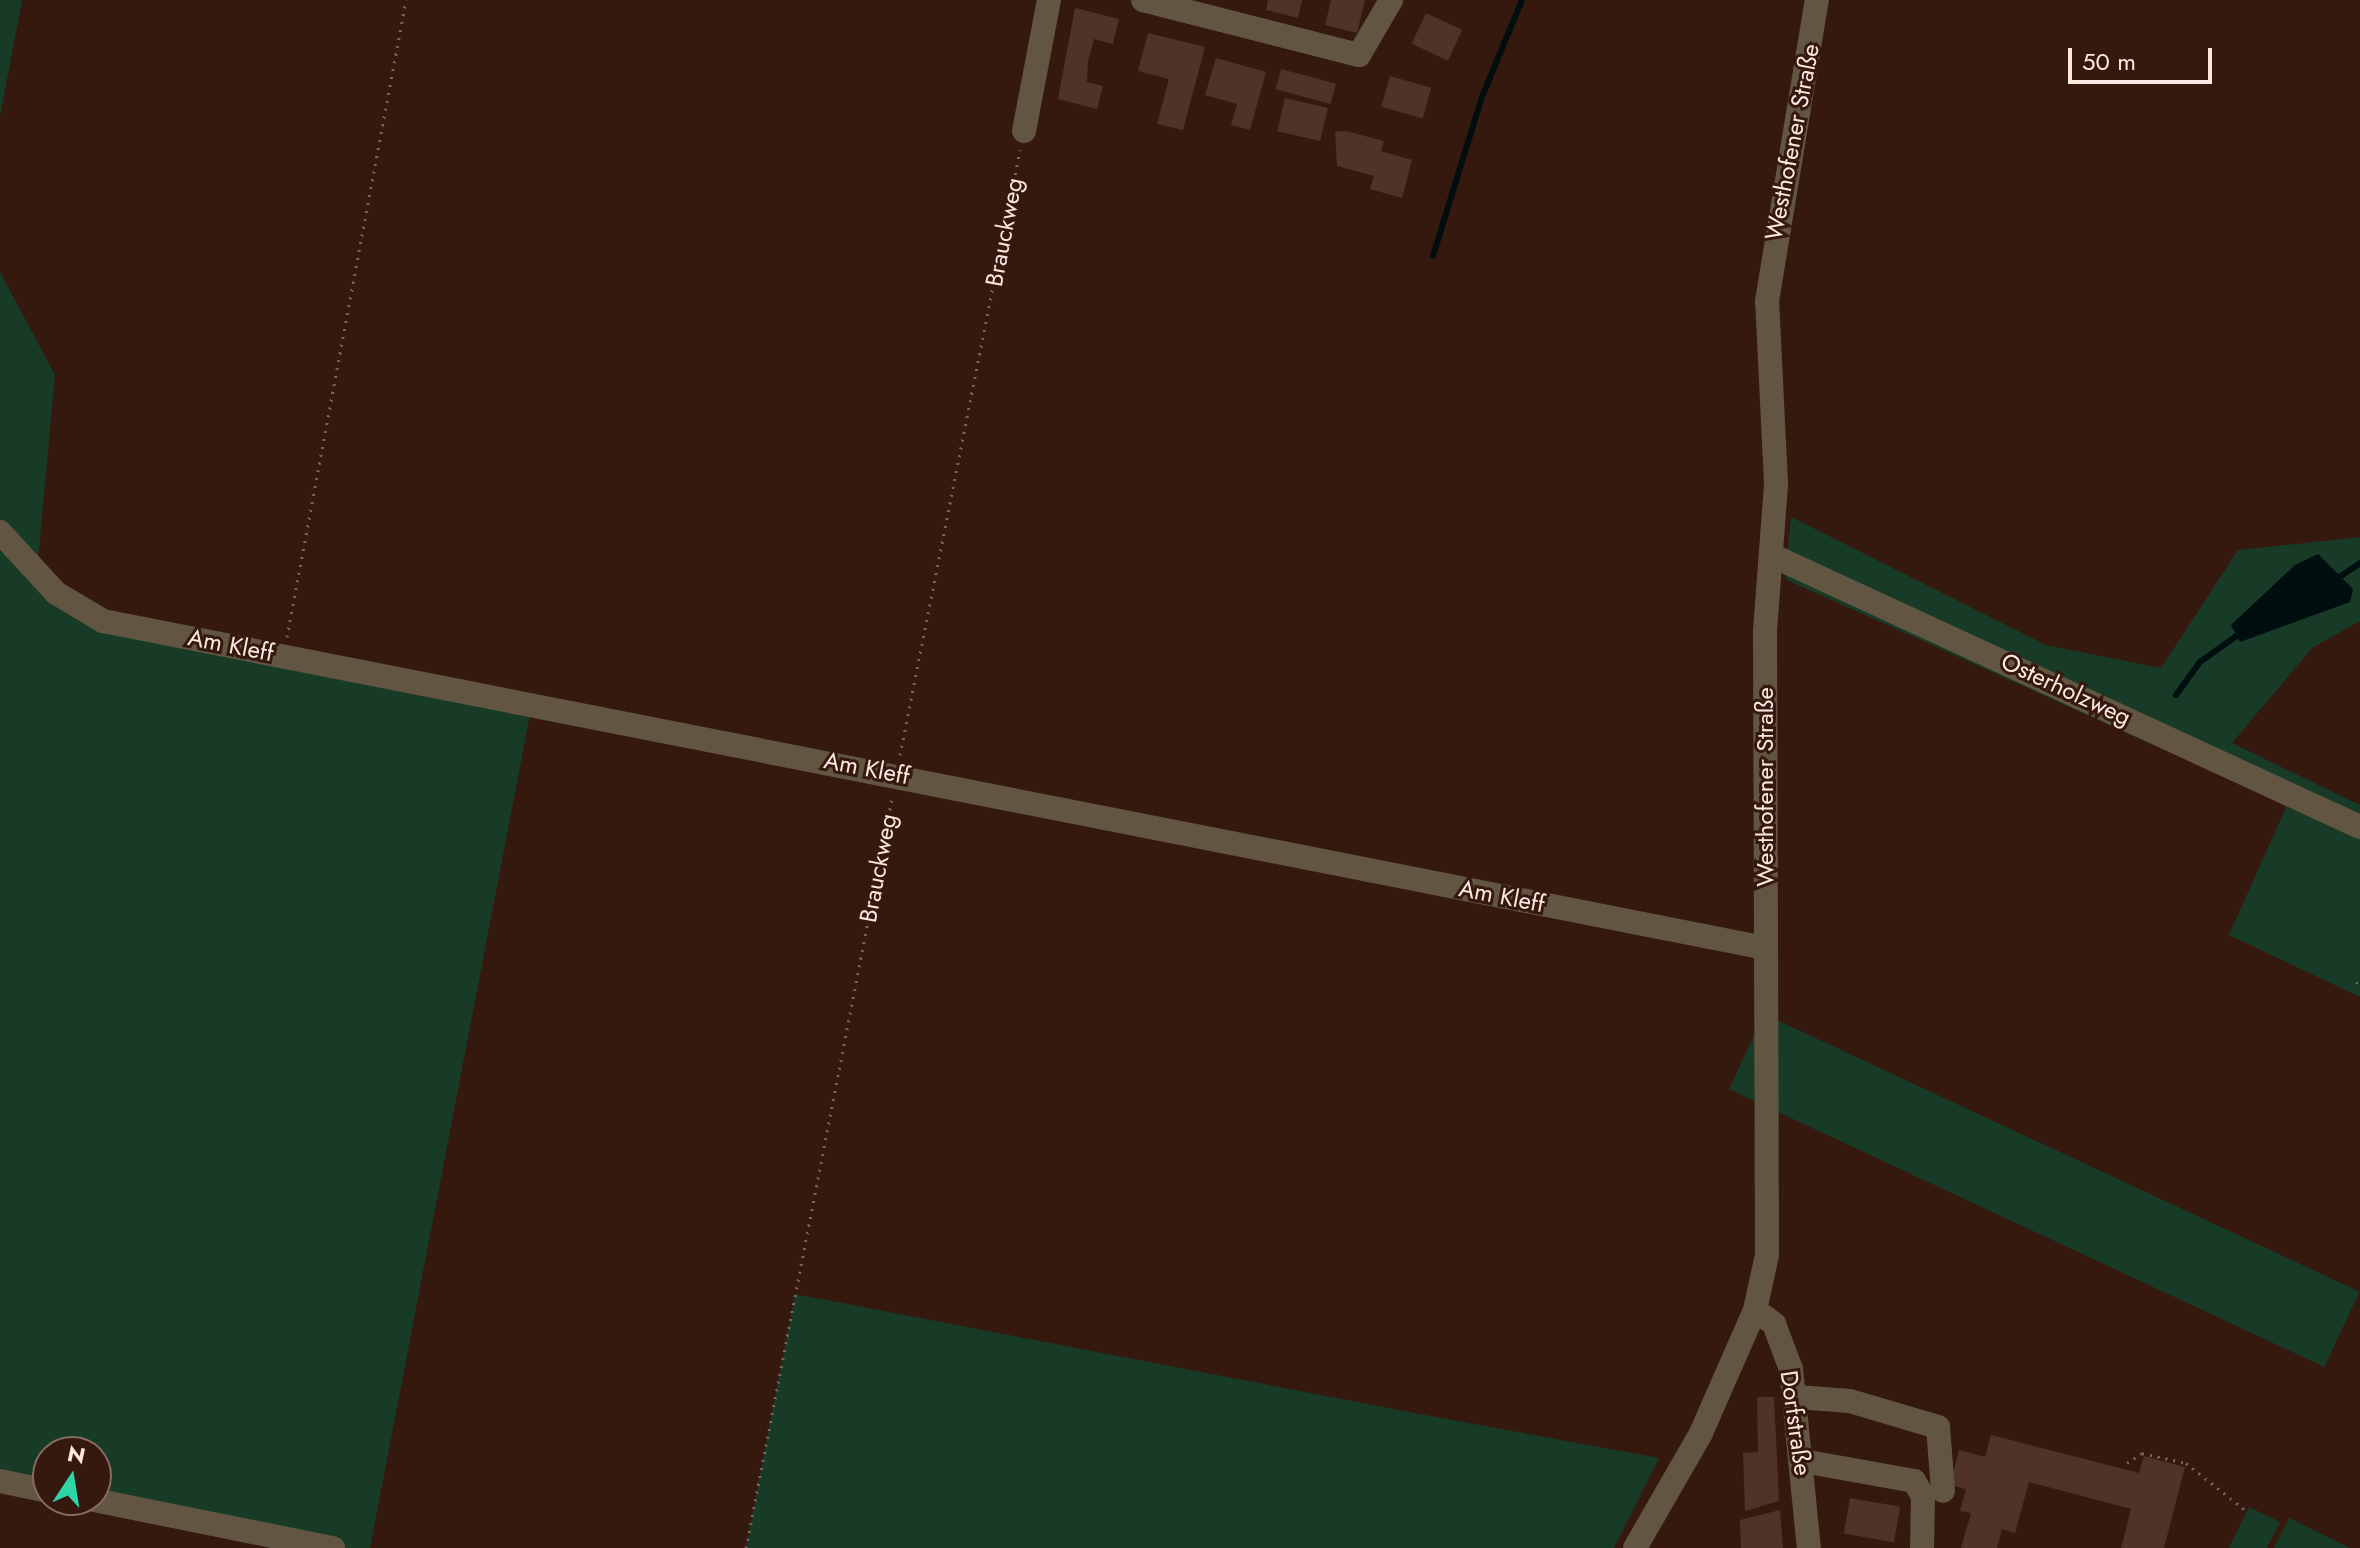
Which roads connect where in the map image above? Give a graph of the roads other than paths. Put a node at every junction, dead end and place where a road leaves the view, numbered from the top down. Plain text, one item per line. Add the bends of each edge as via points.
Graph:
1 (1049, 0) edge
2 (1143, 0) edge
3 (1391, 0) edge
4 (1817, 0) edge
5 (1024, 131) road end
6 (0, 532) edge
7 (1771, 555) junction
8 (2360, 827) edge
9 (1765, 948) junction
10 (1755, 1310) junction
11 (1797, 1397) junction
12 (1803, 1461) junction
13 (0, 1481) edge
14 (32, 1488) edge
15 (1943, 1491) dead end
16 (112, 1504) edge
17 (333, 1548) edge
18 (1635, 1548) edge
19 (1809, 1548) edge
20 (1922, 1548) edge

1 - 5 street
2 - 3 street via 1359,55
4 - 7 street, Westhofener Straße via 1767,301 1776,471
6 - 9 street, Am Kleff via 56,593 103,621
7 - 8 street, Osterholzweg
7 - 9 street, Westhofener Straße
9 - 10 street, Westhofener Straße via 1769,1194
10 - 11 street, Dorfstraße via 1774,1324
10 - 18 street, Westhofener Straße via 1701,1433
11 - 12 street, Dorfstraße
11 - 15 street via 1850,1401 1938,1427
12 - 19 street, Dorfstraße
12 - 20 street via 1914,1481 1923,1496
13 - 14 street
16 - 17 street

